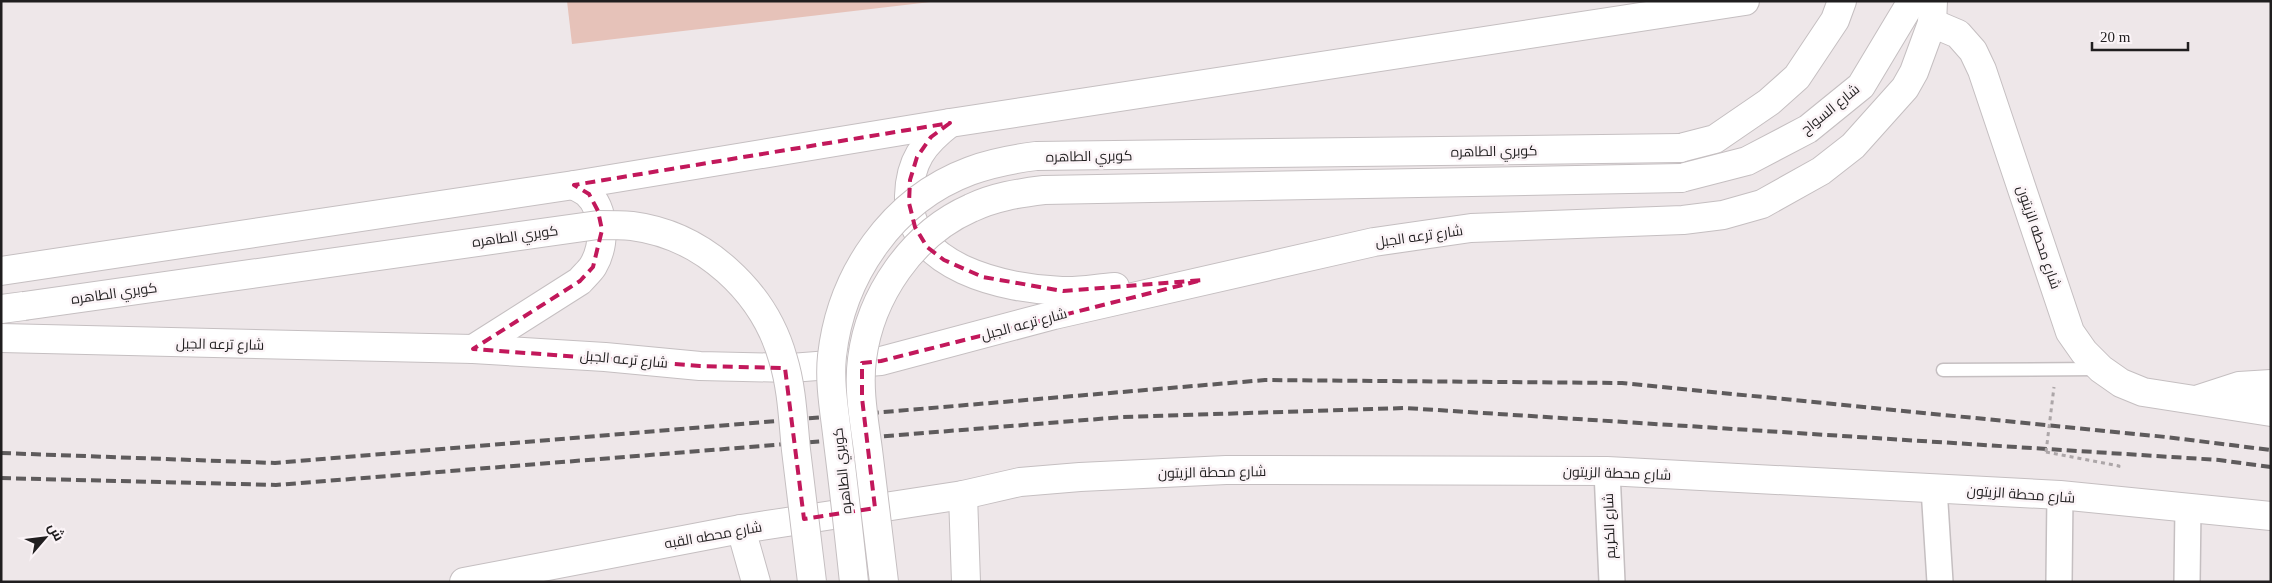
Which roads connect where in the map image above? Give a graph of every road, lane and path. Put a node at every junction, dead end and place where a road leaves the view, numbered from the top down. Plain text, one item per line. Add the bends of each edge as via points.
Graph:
1 (1745, 1) edge
2 (1842, 1) edge
3 (1912, 1) edge
4 (1932, 12) edge
5 (950, 123) junction
6 (1681, 178) joint
7 (574, 185) junction
8 (1, 271) edge
9 (1202, 280) junction
10 (12, 308) edge
11 (1, 338) edge
12 (473, 349) junction
13 (2101, 369) junction
14 (1943, 370) dead end
15 (2271, 384) edge
16 (2054, 387) dead end
17 (2195, 400) junction
18 (2271, 412) edge
19 (2119, 466) dead end
20 (1607, 471) junction
21 (1934, 488) junction
22 (963, 495) junction
23 (2060, 495) junction
24 (2188, 508) junction
25 (2271, 516) edge
26 (741, 529) junction
27 (464, 582) edge
28 (756, 582) edge
29 (812, 582) edge
30 (854, 582) edge
31 (884, 582) edge
32 (966, 582) edge
33 (1612, 582) edge
34 (1940, 582) edge
35 (2058, 582) edge
36 (2188, 582) edge

1 - 5 main road
2 - 30 main road, كوبري الطاهره, bridge via 1835,20 1797,77 1769,102 1715,139 1680,148 1036,156 1002,161 969,171 938,186 909,206 864,259 848,290 838,323 832,357 833,392
3 - 6 main road, شارع السواح via 1861,86 1808,130 1747,161
4 - 9 main road, شارع ترعه الجبل via 1914,72 1905,88 1853,146 1821,171 1762,204 1723,215 1683,220 1471,228 1427,233
4 - 13 main road, شارع محطه الزيتون via 1958,34 1982,70 2070,332
5 - 7 main road
5 - 9 main road via 931,137 917,157 910,180 909,203 915,226 927,247 944,260 983,277 1063,291
6 - 31 main road, كوبري الطاهره, bridge via 1044,190 1006,195 970,208 937,228 908,254 886,286 871,321 862,359 862,398
7 - 8 main road
7 - 12 main road via 589,194 598,211 602,230 600,249 593,266 580,281
9 - 12 main road, شارع ترعه الجبل via 881,361 791,368 700,366
10 - 29 main road, كوبري الطاهره, bridge via 598,224 633,226 668,235 700,250 728,271 752,297 771,327 784,360 790,394
11 - 12 main road, شارع ترعه الجبل
13 - 14 lane
13 - 17 main road, شارع محطه الزيتون via 2121,383 2144,392
15 - 17 main road via 2239,386
16 - 19 path, bridge via 2046,452
17 - 18 main road, شارع محطه الزيتون
20 - 21 main road, شارع محطة الزيتون
20 - 22 main road, شارع محطة الزيتون via 1226,470 1020,482
20 - 33 street, شارع الكريم
21 - 23 main road, شارع محطة الزيتون
21 - 34 street
22 - 26 main road, شارع محطه القبه
22 - 32 main road
23 - 24 main road, شارع محطة الزيتون
23 - 35 street
24 - 25 main road, شارع محطة الزيتون
24 - 36 street
26 - 27 main road, شارع محطه القبه
26 - 28 main road

